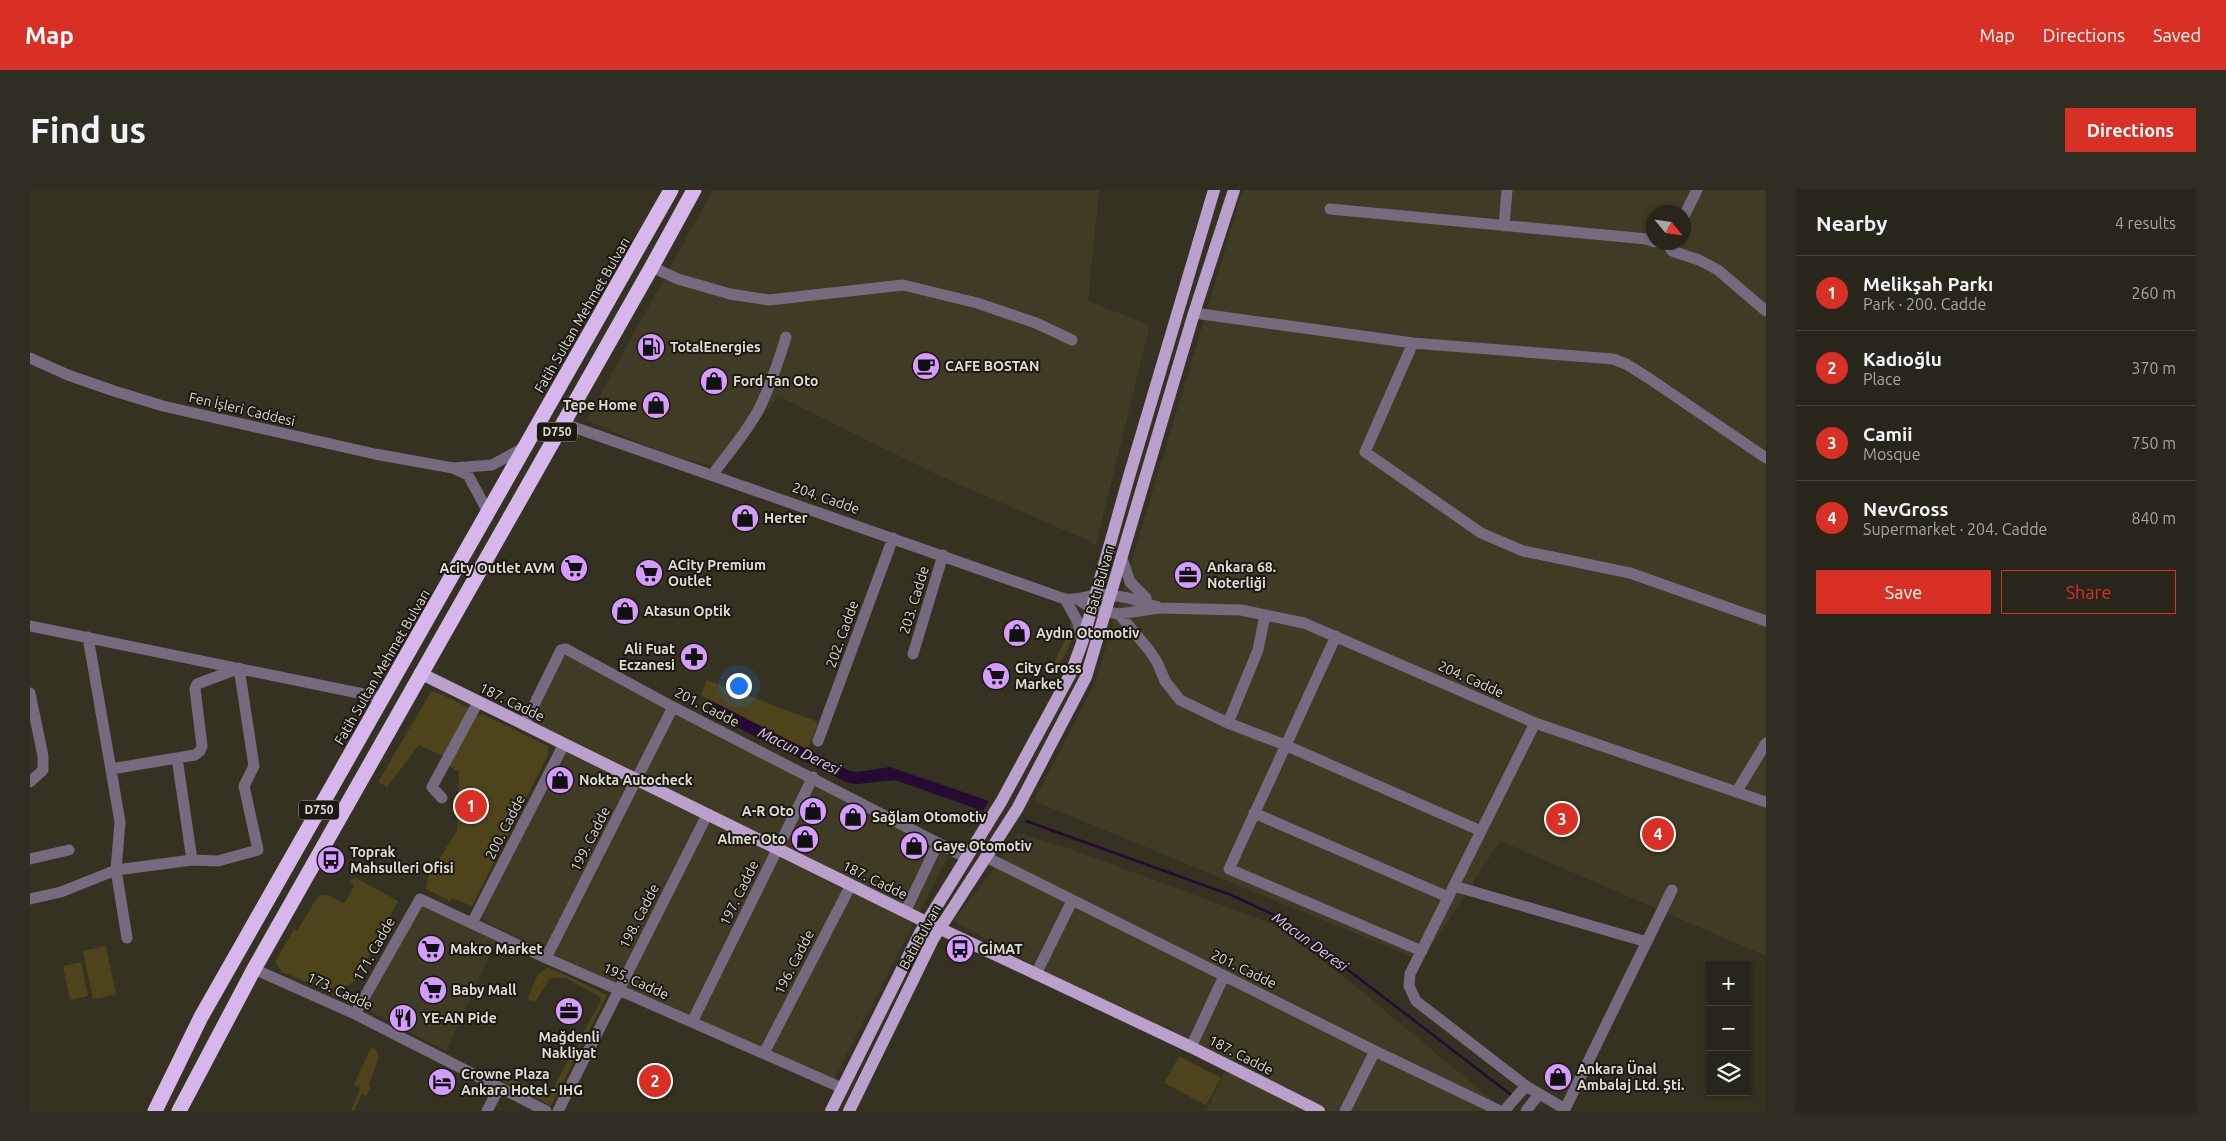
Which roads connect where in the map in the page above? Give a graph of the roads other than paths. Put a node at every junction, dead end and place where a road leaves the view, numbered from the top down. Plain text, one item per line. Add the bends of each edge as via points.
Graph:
1 (671, 190) edge
2 (694, 190) edge
3 (1214, 190) edge
4 (1234, 190) edge
5 (1507, 190) edge
6 (1697, 190) edge
7 (1690, 205) edge
8 (1330, 209) dead end
9 (1504, 226) junction
10 (1646, 239) edge
11 (1672, 250) edge
12 (652, 267) junction
13 (1766, 311) edge
14 (1194, 313) junction
15 (786, 337) dead end
16 (1072, 340) dead end
17 (1413, 343) junction
18 (30, 358) edge
19 (562, 423) junction
20 (526, 446) junction
21 (1766, 458) edge
22 (453, 468) junction
23 (713, 474) junction
24 (488, 512) junction
25 (894, 538) junction
26 (943, 555) junction
27 (1122, 558) junction
28 (1096, 595) junction
29 (1111, 596) junction
30 (1064, 598) junction
31 (1079, 600) junction
32 (1147, 603) junction
33 (1092, 608) junction
34 (1159, 608) junction
35 (1113, 613) junction
36 (1265, 615) junction
37 (1766, 621) edge
38 (30, 626) edge
39 (1336, 636) junction
40 (88, 637) junction
41 (1082, 643) junction
42 (912, 654) dead end
43 (239, 668) junction
44 (420, 674) junction
45 (30, 693) edge
46 (383, 698) junction
47 (478, 702) junction
48 (673, 707) junction
49 (1228, 723) junction
50 (1535, 723) junction
51 (524, 724) junction
52 (818, 741) dead end
53 (1766, 743) edge
54 (564, 744) junction
55 (1285, 745) junction
56 (178, 758) junction
57 (111, 770) junction
58 (813, 778) junction
59 (638, 780) junction
60 (30, 782) edge
61 (1737, 791) junction
62 (442, 798) dead end
63 (1766, 802) edge
64 (1254, 813) junction
65 (707, 814) junction
66 (1481, 831) junction
67 (938, 843) junction
68 (778, 849) junction
69 (69, 850) dead end
70 (986, 857) junction
71 (968, 858) junction
72 (30, 859) edge
73 (192, 860) junction
74 (116, 870) junction
75 (851, 885) junction
76 (1454, 886) junction
77 (1672, 890) dead end
78 (1448, 897) junction
79 (30, 899) edge
80 (420, 899) joint
81 (1072, 901) junction
82 (905, 912) junction
83 (926, 922) junction
84 (472, 923) junction
85 (940, 928) junction
86 (127, 938) dead end
87 (1647, 942) junction
88 (1422, 951) junction
89 (546, 958) junction
90 (254, 968) junction
91 (1036, 974) junction
92 (1224, 976) junction
93 (619, 990) junction
94 (355, 1014) junction
95 (692, 1022) junction
96 (1192, 1047) junction
97 (1374, 1051) junction
98 (764, 1054) junction
99 (499, 1088) junction
100 (842, 1088) junction
101 (1523, 1089) junction
102 (1532, 1102) edge
103 (1508, 1107) edge
104 (180, 1109) edge
105 (1316, 1110) edge
106 (1493, 1110) edge
107 (155, 1111) edge
108 (487, 1111) edge
109 (546, 1111) edge
110 (558, 1111) edge
111 (831, 1111) edge
112 (850, 1111) edge
113 (1345, 1111) edge

1 - 20 highway, Fatih Sultan Mehmet Bulvarı / D750
2 - 12 highway, D750
3 - 28 main road, Batı Bulvarı
4 - 14 main road, Batı Bulvarı
5 - 9 street
6 - 7 street
8 - 9 street
9 - 10 street
11 - 13 street via 1718,270
12 - 16 street via 678,279 730,294 769,300 903,285 977,303 1036,323
12 - 19 highway, D750
14 - 17 street
14 - 27 main road, Batı Bulvarı
15 - 23 street via 760,407
17 - 21 street via 1613,359 1647,377
17 - 37 street via 1365,452 1481,533 1523,551 1630,574
18 - 22 street, Fen İşleri Caddesi via 104,388 163,406 375,454
19 - 23 street, 204. Cadde
19 - 44 highway, D750
20 - 22 street via 492,465
20 - 24 highway, Fatih Sultan Mehmet Bulvarı / D750
22 - 24 street via 468,475
23 - 25 street, 204. Cadde
24 - 46 highway, Fatih Sultan Mehmet Bulvarı / D750
25 - 26 street, 204. Cadde
25 - 52 street, 202. Cadde
26 - 30 street, 204. Cadde
26 - 42 street, 203. Cadde
27 - 29 main road, Batı Bulvarı
27 - 32 street via 1130,582
28 - 29 street, 204. Cadde
28 - 31 street, 204. Cadde
28 - 33 main road, Batı Bulvarı
29 - 32 street, 204. Cadde
29 - 35 main road, Batı Bulvarı
30 - 31 street, 204. Cadde
30 - 41 street via 1078,622
31 - 33 street, 204. Cadde
32 - 34 street, 204. Cadde
33 - 35 street, 204. Cadde
33 - 41 main road, Batı Bulvarı
34 - 35 street, 204. Cadde
34 - 36 street, 204. Cadde via 1241,610
35 - 49 street via 1150,650 1174,695
35 - 70 main road, Batı Bulvarı via 1078,695 1031,785
36 - 39 street, 204. Cadde
36 - 49 street via 1253,664
38 - 40 street
39 - 50 street, 204. Cadde
39 - 55 street
40 - 43 street
40 - 57 street
41 - 71 main road, Batı Bulvarı via 1057,701
43 - 46 street
43 - 56 street via 197,684 202,746 195,755
43 - 73 street via 254,766 244,786 258,850 218,861
44 - 47 main road, 187. Cadde
44 - 90 highway, D750
45 - 60 street via 43,770
46 - 107 highway, Fatih Sultan Mehmet Bulvarı / D750 via 201,1017
47 - 51 main road, 187. Cadde
47 - 62 street via 432,787
48 - 51 street, 201. Cadde via 563,648
48 - 58 street, 201. Cadde
48 - 59 street, 199. Cadde
49 - 55 street
50 - 61 street, 204. Cadde
50 - 66 street
51 - 54 main road, 187. Cadde
53 - 61 street
54 - 59 main road, 187. Cadde
54 - 84 street, 200. Cadde
55 - 64 street
55 - 66 street
56 - 57 street
56 - 73 street
57 - 74 street via 120,822
58 - 67 street, 201. Cadde
58 - 68 street, 197. Cadde
59 - 65 main road, 187. Cadde
59 - 89 street, 199. Cadde
61 - 63 street, 204. Cadde
64 - 78 street
64 - 88 street via 1230,869
65 - 68 main road, 187. Cadde
65 - 93 street, 198. Cadde
66 - 76 street
67 - 71 street, 201. Cadde
67 - 82 street
68 - 75 main road, 187. Cadde
68 - 95 street, 197. Cadde
69 - 72 street
70 - 81 street, 201. Cadde
70 - 85 main road, Batı Bulvarı
71 - 83 main road, Batı Bulvarı
73 - 74 street
74 - 79 street via 61,892
74 - 86 street
75 - 82 main road, 187. Cadde
75 - 98 street, 196. Cadde
76 - 78 street
76 - 87 street
77 - 87 street
78 - 88 street
80 - 84 street, 195. Cadde
80 - 94 street, 171. Cadde
81 - 91 street
81 - 92 street, 201. Cadde
82 - 83 main road, 187. Cadde
83 - 85 main road, 187. Cadde
83 - 100 main road, Batı Bulvarı
84 - 89 street, 195. Cadde
85 - 91 main road, 187. Cadde
85 - 112 main road, Batı Bulvarı
87 - 102 street via 1565,1109
88 - 101 street via 1410,974 1409,986 1416,1001
89 - 93 street, 195. Cadde
90 - 94 street, 173. Cadde
90 - 104 highway, D750
91 - 96 main road, 187. Cadde
92 - 96 street
92 - 97 street, 201. Cadde
93 - 95 street, 195. Cadde
93 - 110 street, 198. Cadde
94 - 99 street, 173. Cadde
95 - 98 street, 195. Cadde
96 - 105 main road, 187. Cadde
97 - 106 street, 201. Cadde
97 - 113 street
98 - 100 street, 195. Cadde
99 - 108 street
99 - 109 street, 173. Cadde
100 - 111 main road, Batı Bulvarı
101 - 102 street
101 - 103 street

